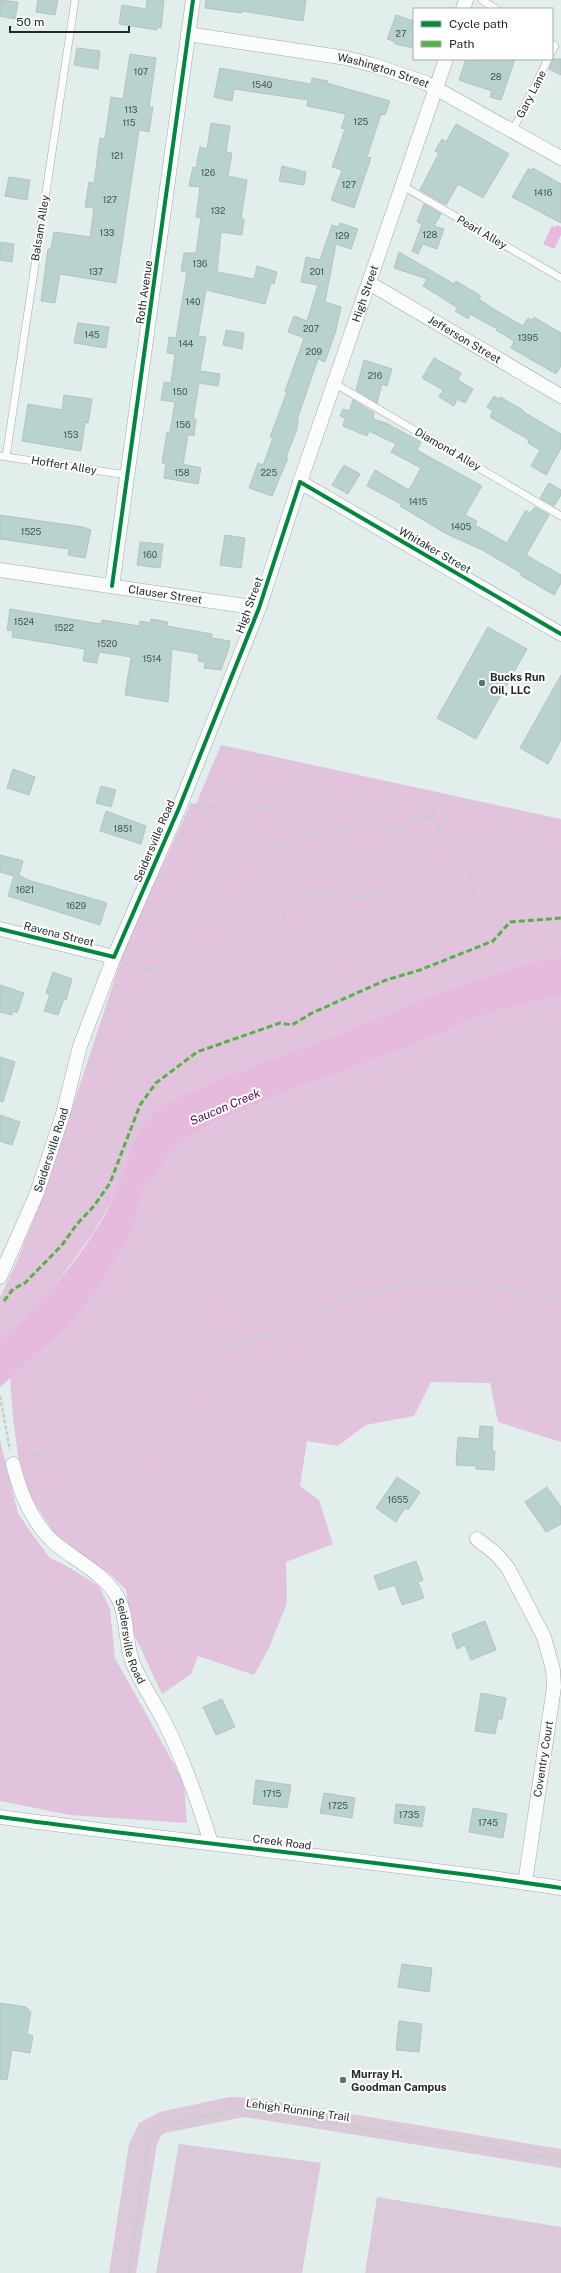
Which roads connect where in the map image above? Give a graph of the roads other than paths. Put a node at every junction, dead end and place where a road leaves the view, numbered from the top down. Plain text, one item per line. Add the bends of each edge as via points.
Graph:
1 (75, 0) edge
2 (193, 0) edge
3 (482, 0) edge
4 (494, 8) edge
5 (188, 34) junction
6 (446, 60) edge
7 (548, 60) edge
8 (436, 88) junction
9 (513, 130) junction
10 (561, 158) edge
11 (403, 186) junction
12 (561, 278) edge
13 (369, 283) junction
14 (334, 383) junction
15 (561, 396) edge
16 (3, 456) edge
17 (127, 474) junction
18 (300, 482) junction
19 (561, 516) edge
20 (0, 570) edge
21 (112, 586) junction
22 (259, 608) junction
23 (561, 634) edge
24 (209, 732) joint
25 (0, 928) edge
26 (119, 960) junction
27 (0, 1277) edge
28 (13, 1464) road end
29 (477, 1539) dead end
30 (0, 1817) edge
31 (212, 1843) junction
32 (525, 1883) junction
33 (561, 1888) edge

1 - 16 lane, Balsam Alley
2 - 5 street, Roth Avenue
3 - 4 lane
5 - 8 street, Washington Street via 346,58 373,64
5 - 17 street, Roth Avenue
6 - 8 street, High Street
7 - 9 lane, Gary Lane
8 - 9 street, Washington Street
8 - 11 street, High Street
9 - 10 street, Washington Street
11 - 12 lane, Pearl Alley
11 - 13 street, High Street
13 - 14 street, High Street
13 - 15 street, Jefferson Street
14 - 18 street, High Street
14 - 19 lane, Diamond Alley
16 - 17 lane, Hoffert Alley
17 - 21 street, Roth Avenue
18 - 22 street, High Street
18 - 23 street, Whitaker Street
20 - 21 street, Clauser Street
21 - 22 street, Clauser Street
22 - 24 street, High Street
24 - 26 street, Seidersville Road via 187,802
25 - 26 street, Ravena Street
26 - 27 street, Seidersville Road via 80,1046 63,1114 37,1193
28 - 31 street, Seidersville Road via 26,1504 40,1526 56,1544 105,1580 119,1600 126,1629 127,1648 191,1780
29 - 32 street, Coventry Court via 495,1553 508,1568 544,1637 553,1670 554,1687
30 - 31 street, Creek Road
31 - 32 street, Creek Road
32 - 33 street, Creek Road

